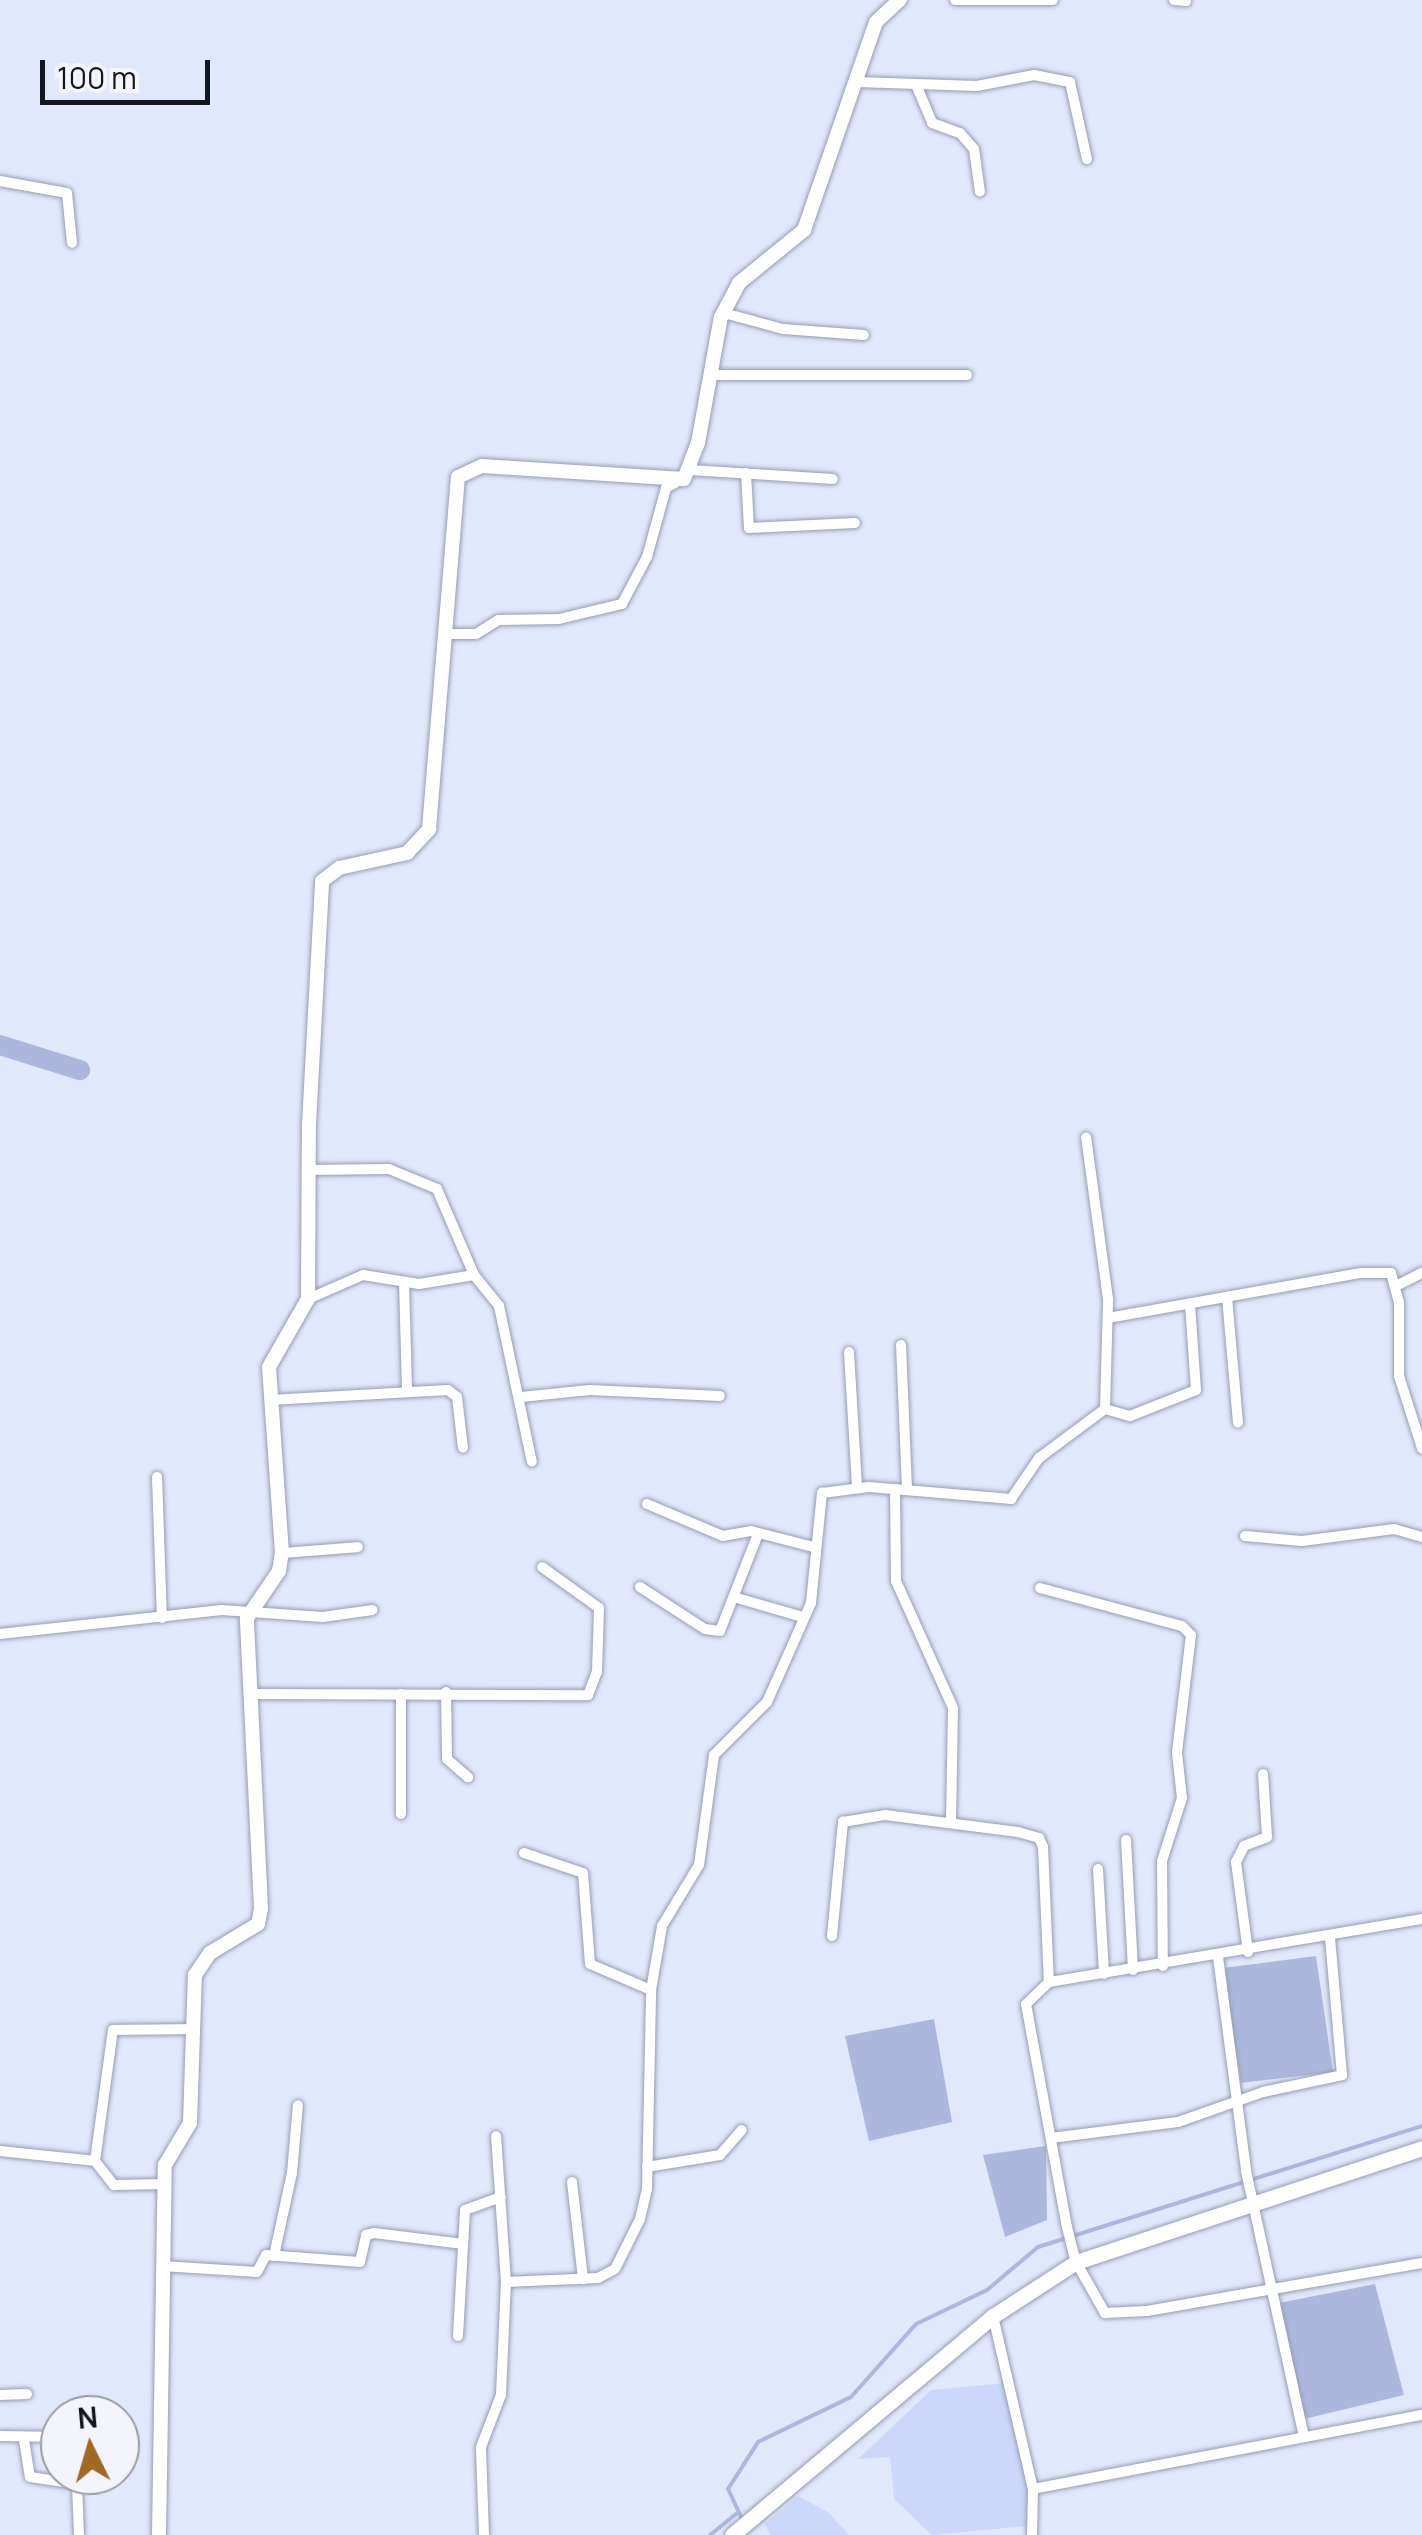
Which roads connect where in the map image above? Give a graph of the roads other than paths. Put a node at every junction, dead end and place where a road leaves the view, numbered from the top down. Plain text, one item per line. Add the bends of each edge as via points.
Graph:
1 (900, 0) edge
2 (955, 0) edge
3 (1053, 0) edge
4 (1174, 0) edge
5 (1186, 1) edge
6 (856, 82) junction
7 (917, 87) junction
8 (1087, 159) dead end
9 (0, 181) edge
10 (980, 192) dead end
11 (72, 243) dead end
12 (724, 312) junction
13 (864, 335) dead end
14 (709, 374) junction
15 (966, 374) dead end
16 (690, 470) junction
17 (746, 473) junction
18 (834, 479) dead end
19 (676, 483) junction
20 (855, 523) dead end
21 (449, 634) junction
22 (1086, 1136) dead end
23 (307, 1170) junction
24 (1422, 1273) edge
25 (474, 1276) junction
26 (404, 1282) junction
27 (1398, 1285) junction
28 (1226, 1297) junction
29 (308, 1299) junction
30 (1190, 1305) junction
31 (1108, 1318) junction
32 (901, 1345) dead end
33 (848, 1352) dead end
34 (407, 1391) junction
35 (521, 1396) junction
36 (720, 1396) dead end
37 (270, 1400) junction
38 (1105, 1409) junction
39 (1238, 1423) dead end
40 (463, 1448) dead end
41 (1422, 1448) edge
42 (532, 1462) dead end
43 (158, 1477) dead end
44 (857, 1488) junction
45 (901, 1489) junction
46 (647, 1504) dead end
47 (758, 1534) junction
48 (1245, 1536) dead end
49 (1422, 1537) edge
50 (358, 1547) dead end
51 (814, 1548) junction
52 (282, 1553) junction
53 (542, 1567) dead end
54 (640, 1587) dead end
55 (1040, 1588) dead end
56 (737, 1598) junction
57 (373, 1610) dead end
58 (248, 1612) junction
59 (162, 1618) junction
60 (804, 1618) junction
61 (0, 1634) edge
62 (446, 1692) junction
63 (254, 1694) junction
64 (401, 1694) junction
65 (1264, 1774) dead end
66 (468, 1777) dead end
67 (400, 1814) dead end
68 (950, 1822) junction
69 (1126, 1840) dead end
70 (524, 1853) dead end
71 (1098, 1868) dead end
72 (1422, 1919) edge
73 (832, 1936) dead end
74 (1330, 1938) junction
75 (1248, 1952) junction
76 (1218, 1956) junction
77 (1163, 1966) junction
78 (1133, 1970) junction
79 (1104, 1974) junction
80 (1049, 1982) junction
81 (651, 1990) junction
82 (195, 2029) junction
83 (298, 2104) dead end
84 (1236, 2104) junction
85 (742, 2130) dead end
86 (496, 2136) dead end
87 (1051, 2138) junction
88 (1422, 2148) edge
89 (0, 2151) edge
90 (95, 2161) junction
91 (647, 2167) junction
92 (572, 2182) dead end
93 (166, 2184) junction
94 (501, 2197) junction
95 (1252, 2198) junction
96 (463, 2244) junction
97 (1074, 2254) junction
98 (274, 2256) junction
99 (1422, 2262) edge
100 (162, 2266) junction
101 (584, 2279) junction
102 (506, 2282) junction
103 (1274, 2291) junction
104 (993, 2316) junction
105 (458, 2336) dead end
106 (27, 2394) dead end
107 (0, 2395) edge
108 (1422, 2415) edge
109 (0, 2436) edge
110 (1304, 2436) junction
111 (40, 2439) edge
112 (24, 2440) junction
113 (1033, 2489) junction
114 (737, 2531) edge
115 (79, 2535) edge
116 (159, 2535) edge
117 (484, 2535) edge
118 (1032, 2535) edge

1 - 6 street via 876,22
2 - 3 street
4 - 5 street
6 - 7 street
6 - 12 street via 804,230 739,283
7 - 8 street via 1034,75 1070,82
7 - 10 street via 932,124 960,133 974,150
9 - 11 street via 67,193
12 - 13 street via 782,330
12 - 14 street
14 - 15 street
14 - 16 street
16 - 17 street
16 - 19 street
17 - 18 street
17 - 20 street via 749,528
19 - 21 street via 666,488 647,557 622,604 558,619 498,620 476,634
19 - 21 street via 482,466 461,472
21 - 23 street via 429,828 406,853 339,868 322,882
22 - 31 street
23 - 25 street via 389,1169 425,1180 447,1206
23 - 29 street
24 - 27 street
25 - 26 street
25 - 35 street via 499,1306
26 - 29 street via 363,1275
26 - 34 street
27 - 28 street via 1386,1272 1361,1273
27 - 41 street via 1398,1376
28 - 30 street
28 - 39 street
29 - 37 street via 275,1350
30 - 31 street
30 - 38 street via 1196,1390 1130,1416
31 - 38 street
32 - 45 street
33 - 44 street
34 - 37 street
34 - 40 street via 455,1392
35 - 36 street via 590,1390
35 - 42 street
37 - 52 street
38 - 45 street via 1039,1458 1011,1500
43 - 59 street
44 - 45 street
44 - 51 street via 822,1493
45 - 68 street via 896,1582 954,1708
46 - 47 street via 723,1536
47 - 51 street
47 - 56 street
48 - 49 street via 1302,1541 1394,1529
50 - 52 street
51 - 60 street via 816,1588
52 - 58 street via 278,1571
53 - 62 street via 600,1608 592,1691 580,1697
54 - 56 street via 714,1631 724,1628
55 - 77 street via 1182,1626 1190,1635 1177,1753 1182,1798 1162,1862
56 - 60 street
57 - 58 street via 323,1617
58 - 59 street
58 - 63 street
59 - 61 street
60 - 81 street via 767,1702 714,1755 699,1866 668,1908
62 - 64 street
62 - 66 street via 446,1759
63 - 64 street
63 - 82 street via 262,1908 258,1924 200,1964
64 - 67 street
65 - 75 street via 1267,1838 1244,1846 1236,1862
68 - 73 street via 885,1815 843,1822
68 - 80 street via 1041,1842
69 - 78 street
70 - 81 street via 582,1873 590,1964
71 - 79 street
72 - 74 street
74 - 75 street
74 - 84 street via 1346,2070 1335,2079
75 - 76 street
76 - 77 street
76 - 84 street
77 - 78 street
78 - 79 street
79 - 80 street
80 - 87 street via 1026,2004
81 - 91 street
82 - 90 street via 114,2030
82 - 93 street via 190,2123 165,2165
83 - 98 street
84 - 87 street via 1178,2122
84 - 95 street
85 - 91 street via 720,2155
86 - 94 street
87 - 97 street
88 - 95 main road
89 - 90 street
90 - 93 street via 114,2185
91 - 101 street via 640,2219 626,2251 615,2269
92 - 101 street
93 - 100 street
94 - 96 street via 466,2210
94 - 102 street
95 - 97 main road
95 - 103 street
96 - 98 street via 374,2233 366,2235 360,2262
96 - 105 street
97 - 103 street via 1100,2309 1111,2314
97 - 104 main road
98 - 100 street via 263,2256 258,2272
99 - 103 street
100 - 116 street
101 - 102 street
102 - 117 street via 501,2395 480,2446
103 - 110 street
104 - 113 street
104 - 114 main road
106 - 107 street
108 - 110 street
109 - 112 street via 24,2434
110 - 113 street
111 - 112 street
112 - 115 street via 30,2477 77,2484
113 - 118 street

